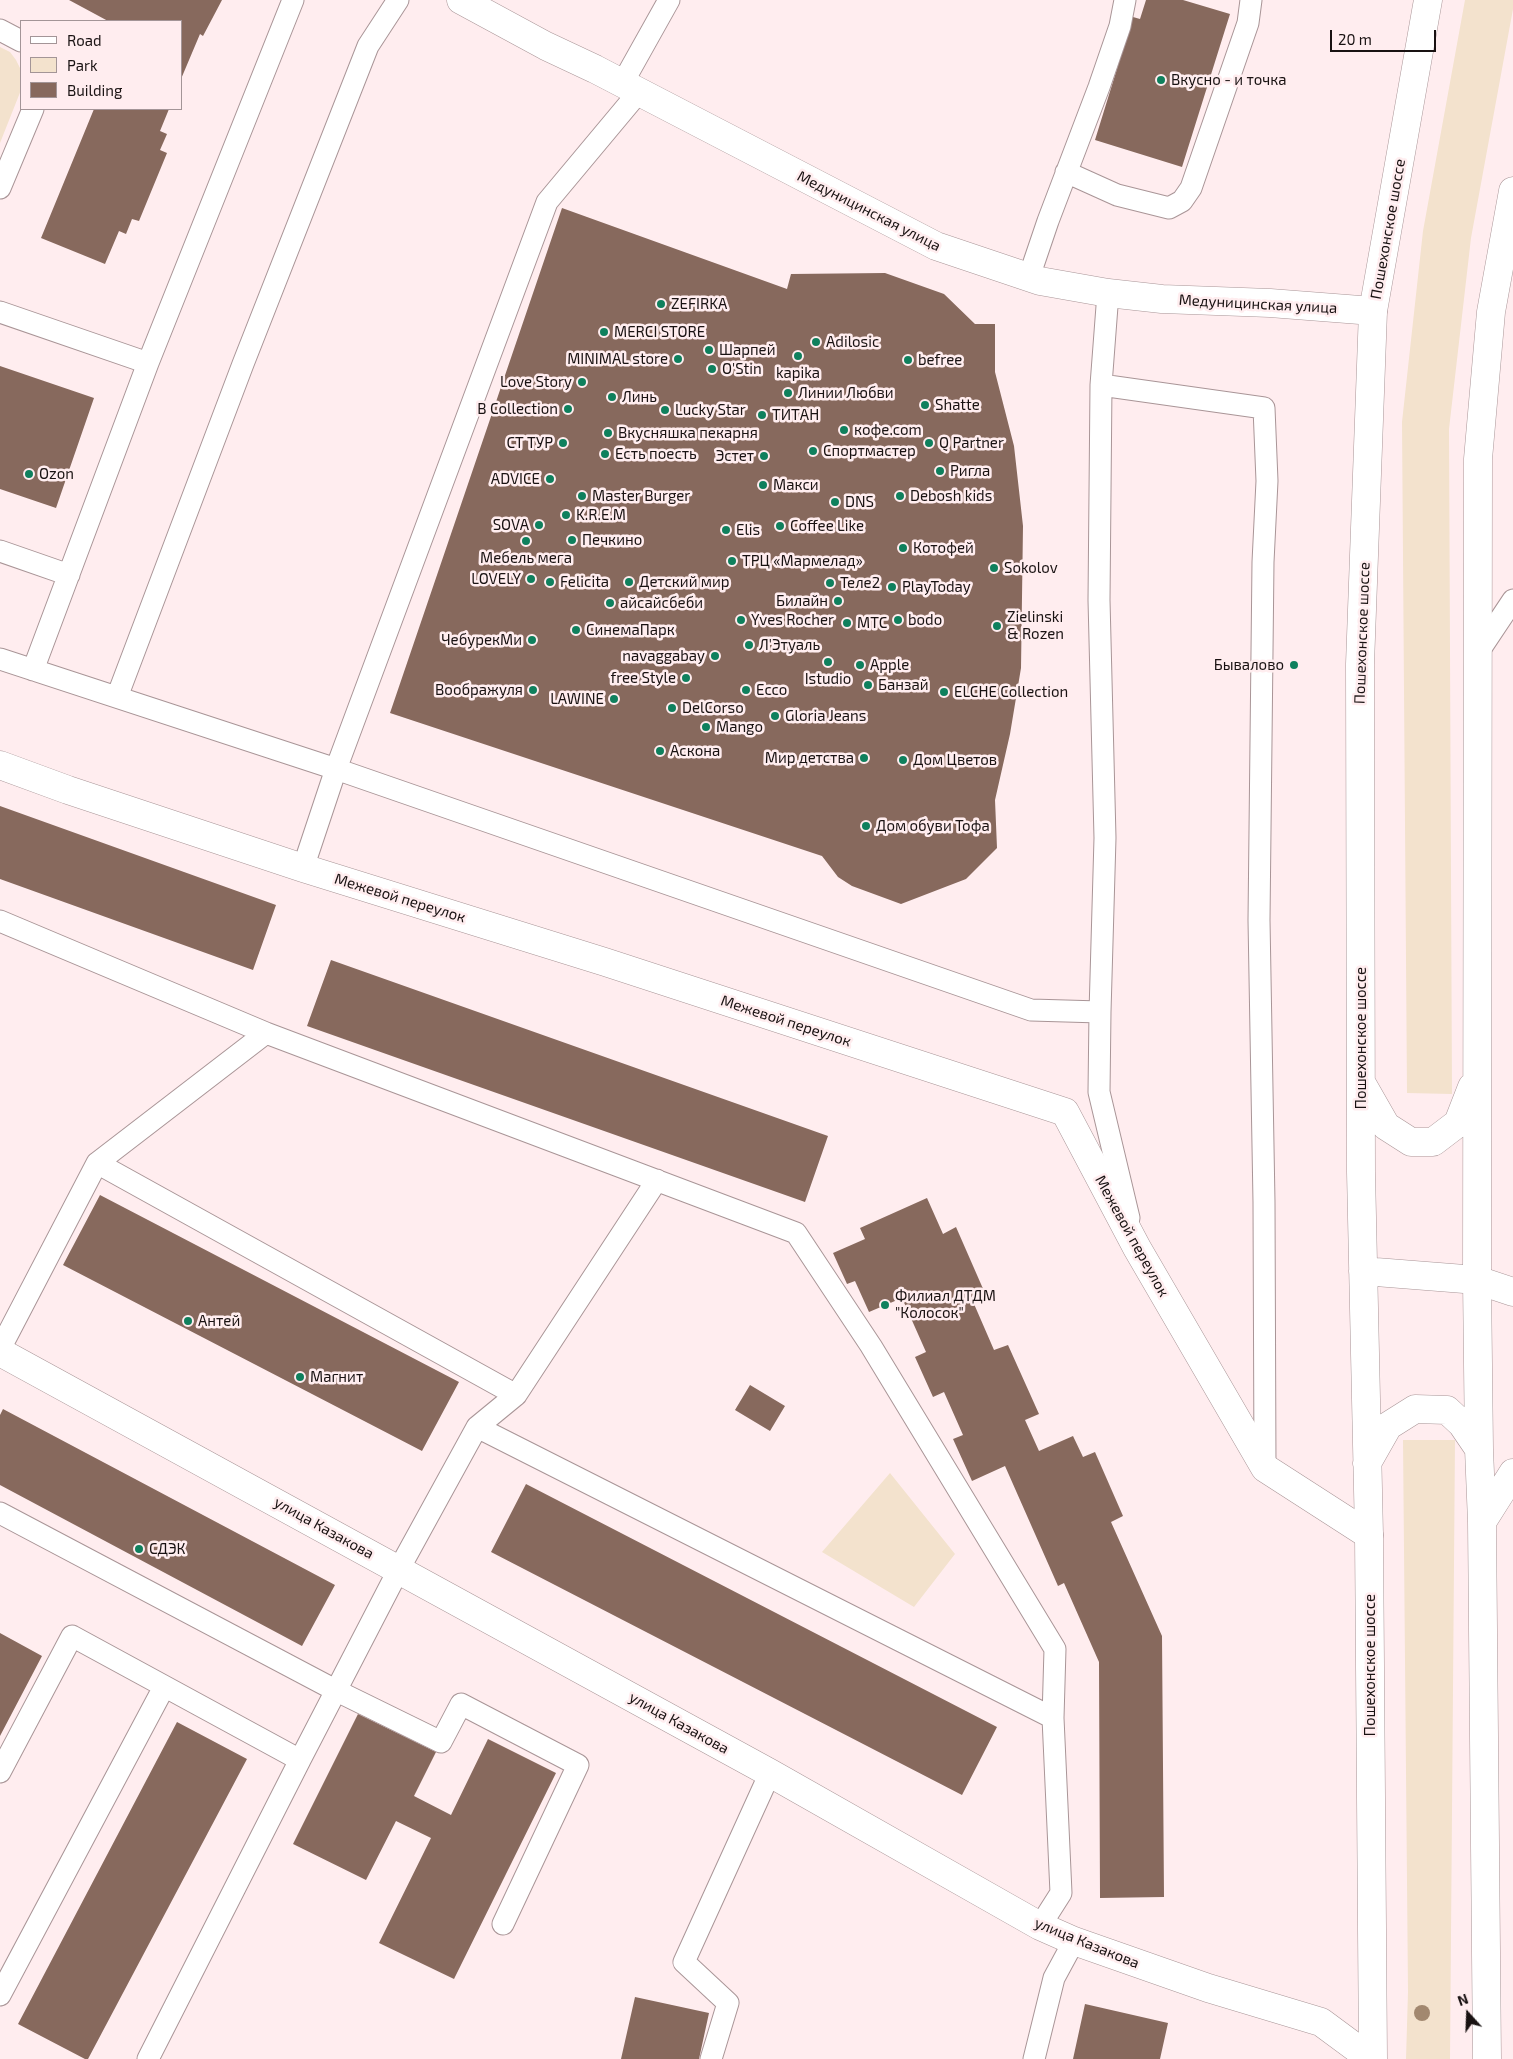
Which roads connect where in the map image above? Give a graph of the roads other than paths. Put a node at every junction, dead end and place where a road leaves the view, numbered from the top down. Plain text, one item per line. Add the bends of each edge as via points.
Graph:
1 (293, 0) edge
2 (398, 0) edge
3 (461, 0) edge
4 (669, 0) edge
5 (1125, 0) edge
6 (1251, 0) edge
7 (1428, 0) edge
8 (0, 30) edge
9 (20, 40) edge
10 (630, 89) junction
11 (33, 110) edge
12 (1066, 172) junction
13 (0, 188) edge
14 (1513, 191) edge
15 (1028, 277) junction
16 (1108, 293) junction
17 (1373, 311) junction
18 (0, 312) edge
19 (148, 363) junction
20 (1101, 385) junction
21 (0, 551) edge
22 (69, 575) junction
23 (1513, 600) edge
24 (1479, 651) junction
25 (0, 659) edge
26 (33, 670) junction
27 (117, 697) junction
28 (0, 765) edge
29 (336, 769) junction
30 (304, 868) junction
31 (0, 921) edge
32 (1100, 1012) junction
33 (266, 1033) junction
34 (1478, 1072) junction
35 (1361, 1083) junction
36 (97, 1163) junction
37 (657, 1180) junction
38 (1137, 1248) junction
39 (1363, 1271) junction
40 (1477, 1280) junction
41 (1513, 1292) edge
42 (0, 1350) edge
43 (516, 1395) junction
44 (477, 1427) junction
45 (1479, 1449) junction
46 (1367, 1463) junction
47 (1265, 1468) junction
48 (1513, 1473) edge
49 (0, 1513) edge
50 (1482, 1522) junction
51 (1369, 1535) junction
52 (399, 1569) junction
53 (164, 1687) junction
54 (335, 1690) junction
55 (1053, 1718) junction
56 (300, 1760) junction
57 (0, 1772) edge
58 (770, 1773) junction
59 (502, 1924) dead end
60 (1040, 1926) junction
61 (1074, 1941) junction
62 (0, 1995) edge
63 (148, 2059) edge
64 (711, 2059) edge
65 (1034, 2059) edge
66 (1372, 2059) edge
67 (1488, 2059) edge

1 - 19 lane
2 - 27 lane via 368,46
3 - 10 main road, Медуницинская улица
4 - 10 lane
5 - 12 lane via 1120,26
6 - 12 lane via 1248,22 1191,188 1182,201 1169,208 1117,194
7 - 17 main road, Пошехонское шоссе
8 - 9 lane
10 - 15 main road, Медуницинская улица via 936,246
10 - 29 lane via 547,202
11 - 13 lane
12 - 15 lane
14 - 24 main road via 1491,312 1478,459
15 - 16 main road, Медуницинская улица
16 - 17 main road, Медуницинская улица
16 - 20 lane
17 - 35 main road, Пошехонское шоссе via 1360,664
18 - 19 lane
19 - 22 lane
20 - 32 lane via 1099,600 1105,838
20 - 47 lane via 1264,408 1267,481 1259,920
21 - 22 lane
22 - 26 lane
23 - 24 lane
24 - 34 main road
25 - 26 lane
26 - 27 lane
27 - 29 lane
28 - 30 main road, Межевой переулок
29 - 30 lane
29 - 32 lane via 1031,1010
30 - 38 main road, Межевой переулок via 1065,1112
31 - 33 lane
32 - 38 lane via 1099,1092
33 - 36 lane
33 - 37 lane
34 - 35 main road via 1458,1123 1433,1142 1411,1142 1386,1126
34 - 40 main road
35 - 39 main road, Пошехонское шоссе
36 - 42 lane
36 - 43 lane
37 - 43 lane
37 - 55 lane via 796,1233 871,1346 1055,1649
38 - 47 main road, Межевой переулок
39 - 40 main road
39 - 46 main road, Пошехонское шоссе
40 - 41 main road
40 - 45 main road
42 - 52 main road, улица Казакова
43 - 44 lane
44 - 52 lane
44 - 55 lane
45 - 46 main road via 1462,1424 1447,1410 1415,1409 1388,1426
45 - 50 main road
46 - 51 main road, Пошехонское шоссе
47 - 51 main road, Межевой переулок
48 - 50 main road
49 - 54 lane
50 - 67 main road
51 - 66 main road, Пошехонское шоссе
52 - 54 lane
52 - 58 main road, улица Казакова
53 - 56 lane
53 - 57 lane via 72,1636
53 - 62 lane
54 - 56 lane
54 - 59 lane via 441,1742 461,1704 578,1765
55 - 60 lane via 1061,1893
56 - 63 lane
58 - 60 main road, улица Казакова
58 - 64 lane via 684,1962 728,2003
60 - 61 main road, улица Казакова
61 - 65 lane via 1054,1978
61 - 66 main road, улица Казакова via 1208,1988 1321,2022

